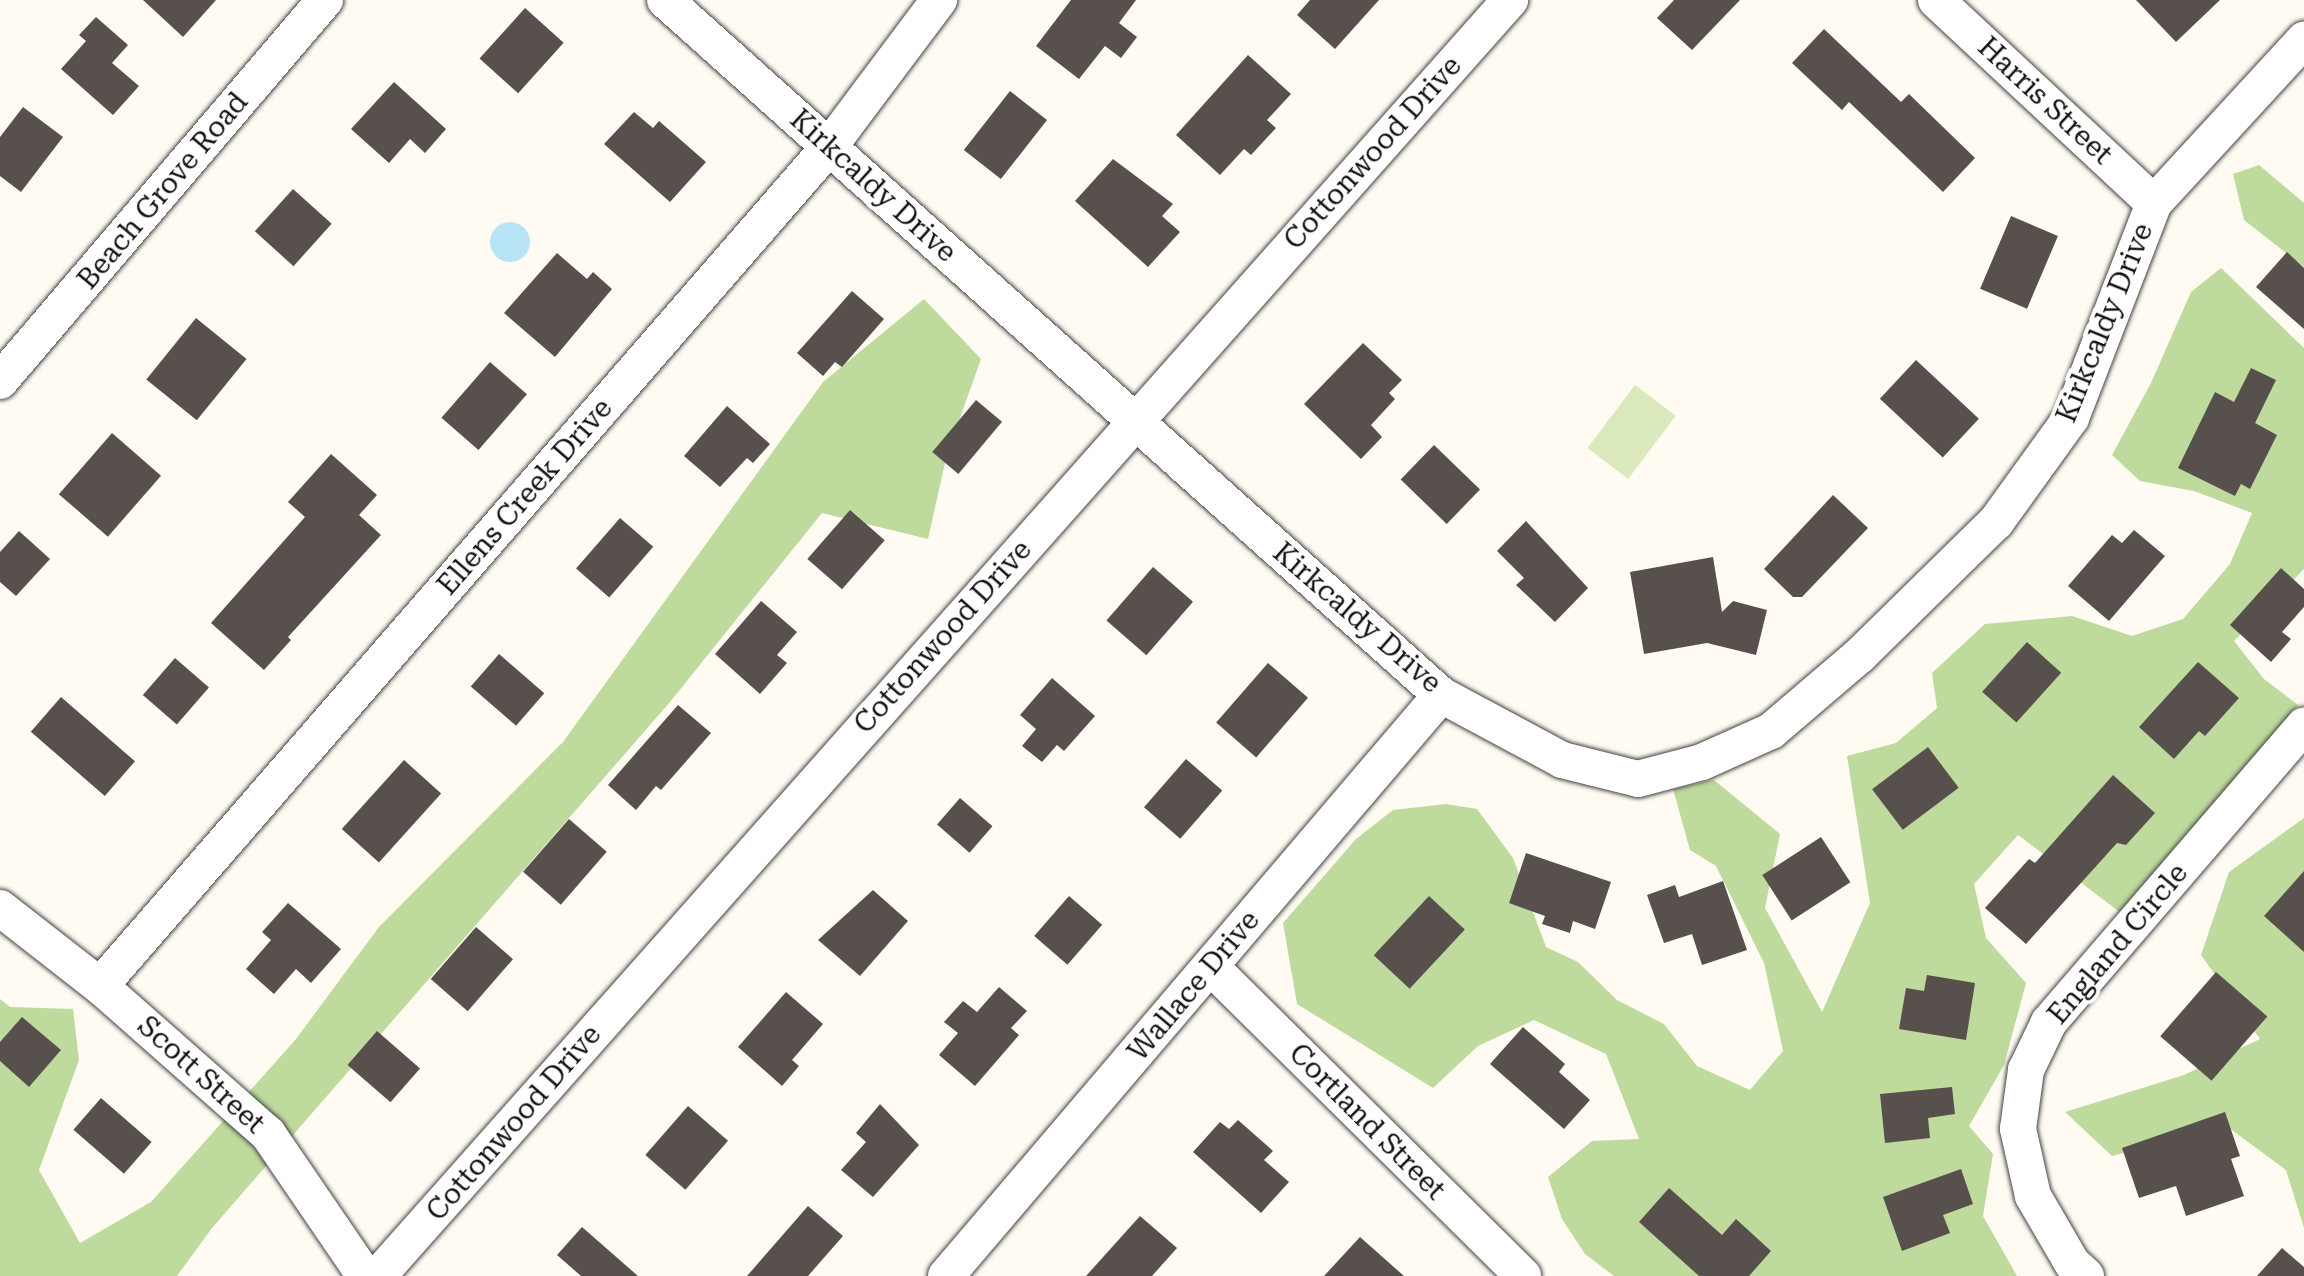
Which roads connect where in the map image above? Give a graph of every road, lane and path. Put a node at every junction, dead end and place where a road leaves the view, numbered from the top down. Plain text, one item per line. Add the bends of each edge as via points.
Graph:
1 (325, 0) edge
2 (665, 0) edge
3 (939, 0) edge
4 (1510, 0) edge
5 (1936, 0) edge
6 (2304, 40) edge
7 (829, 147) junction
8 (2154, 203) junction
9 (0, 381) edge
10 (1134, 420) junction
11 (1441, 695) junction
12 (2304, 726) edge
13 (0, 908) edge
14 (1211, 967) junction
15 (100, 986) junction
16 (365, 1276) edge
17 (378, 1276) edge
18 (946, 1276) edge
19 (1523, 1276) edge
20 (2086, 1276) edge

1 - 9 street, Beach Grove Road
2 - 7 street, Kirkcaldy Drive
3 - 7 street, Ellens Creek Drive
4 - 10 street, Cottonwood Drive
5 - 8 street, Harris Street
6 - 8 street, Kirkcaldy Drive
7 - 10 street, Kirkcaldy Drive
7 - 15 street, Ellens Creek Drive
8 - 11 street, Kirkcaldy Drive via 2071,418 1996,522 1860,655 1771,731 1702,762 1638,779 1562,760
10 - 11 street, Kirkcaldy Drive
10 - 17 street, Cottonwood Drive
11 - 14 street, Wallace Drive
12 - 20 street, England Circle via 2049,1022 2026,1070 2018,1129 2033,1196 2072,1263
13 - 15 street, Scott Street
14 - 18 street, Wallace Drive
14 - 19 street, Cortland Street
15 - 16 street, Scott Street via 268,1134

